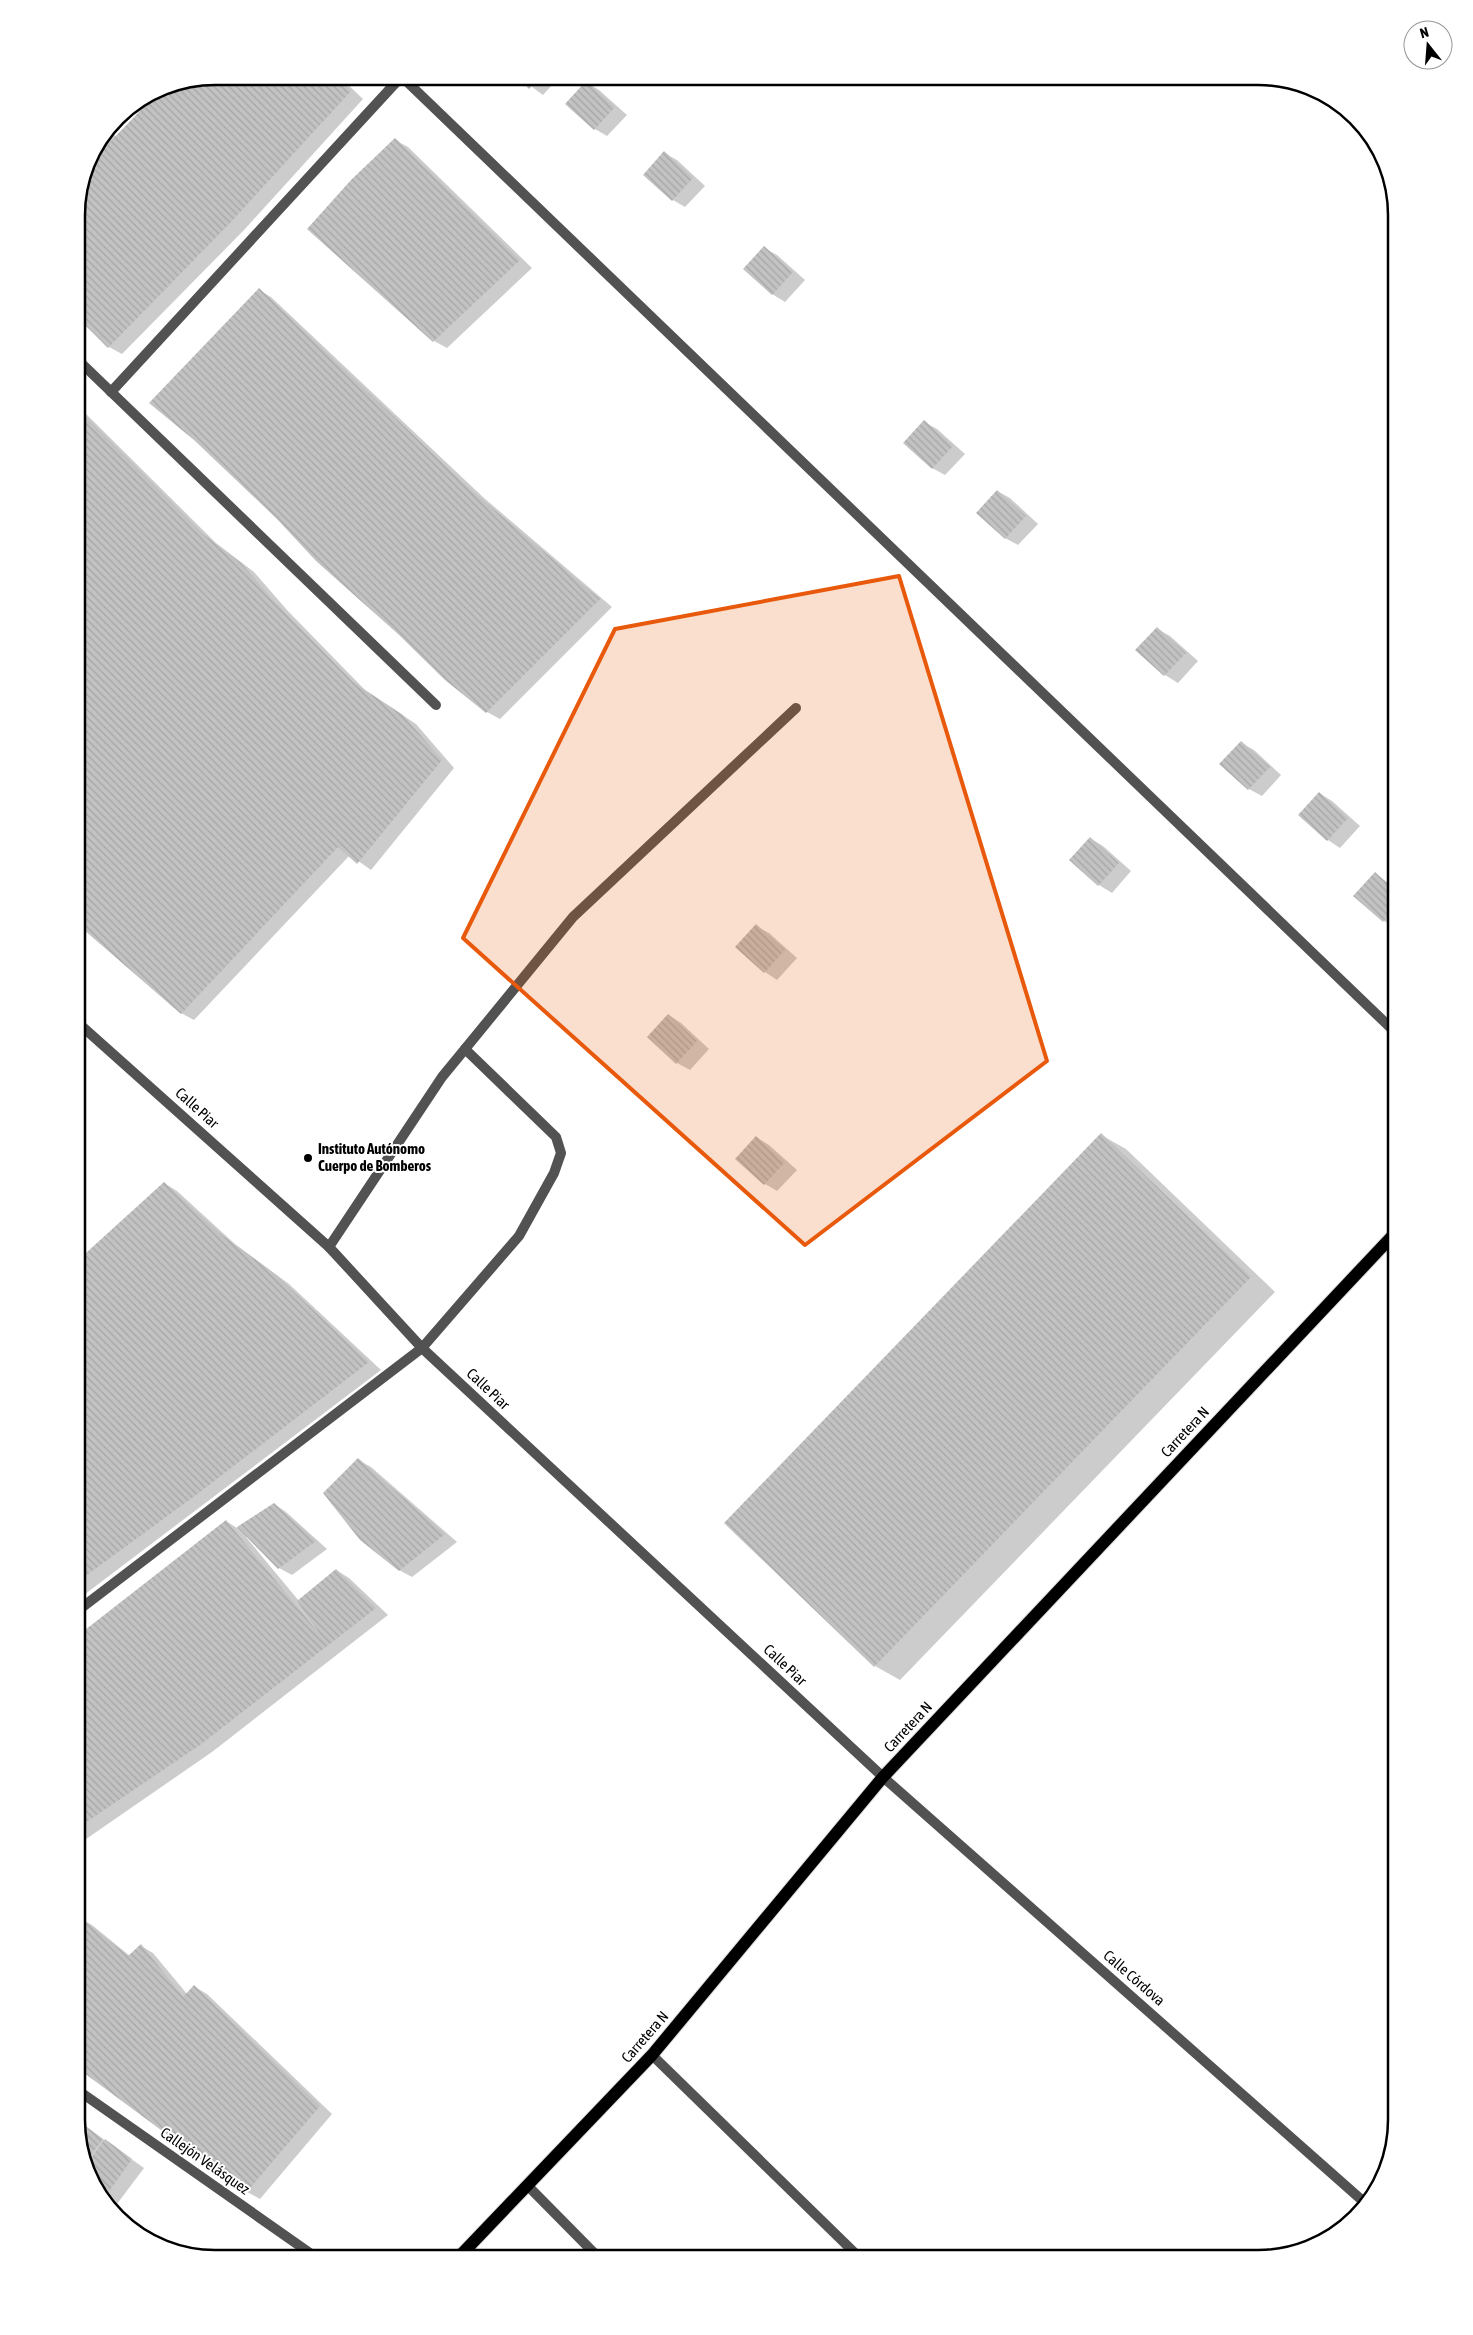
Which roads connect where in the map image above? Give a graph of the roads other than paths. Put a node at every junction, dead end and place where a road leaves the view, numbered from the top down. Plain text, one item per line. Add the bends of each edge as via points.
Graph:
1 (393, 85) edge
2 (410, 85) edge
3 (85, 367) edge
4 (111, 392) junction
5 (436, 705) dead end
6 (796, 708) dead end
7 (1388, 1025) edge
8 (85, 1028) edge
9 (465, 1050) junction
10 (1388, 1241) edge
11 (329, 1247) junction
12 (422, 1348) junction
13 (85, 1605) edge
14 (883, 1777) junction
15 (652, 2055) junction
16 (85, 2095) edge
17 (528, 2186) junction
18 (1361, 2199) edge
19 (306, 2250) edge
20 (465, 2250) edge
21 (591, 2250) edge
22 (852, 2250) edge

1 - 4 street
2 - 7 street
3 - 4 street
4 - 5 street
6 - 9 street via 572,917
8 - 11 street, Calle Piar
9 - 11 street via 442,1077
9 - 12 street via 556,1138 561,1153 554,1173 519,1236
10 - 14 main road, Carretera N
11 - 12 street, Calle Piar
12 - 13 street
12 - 14 street, Calle Piar
14 - 15 main road, Carretera N
14 - 18 street, Calle Córdova
15 - 17 main road, Carretera N
15 - 22 street
16 - 19 street, Callejón Velásquez
17 - 20 main road, Carretera N
17 - 21 street

